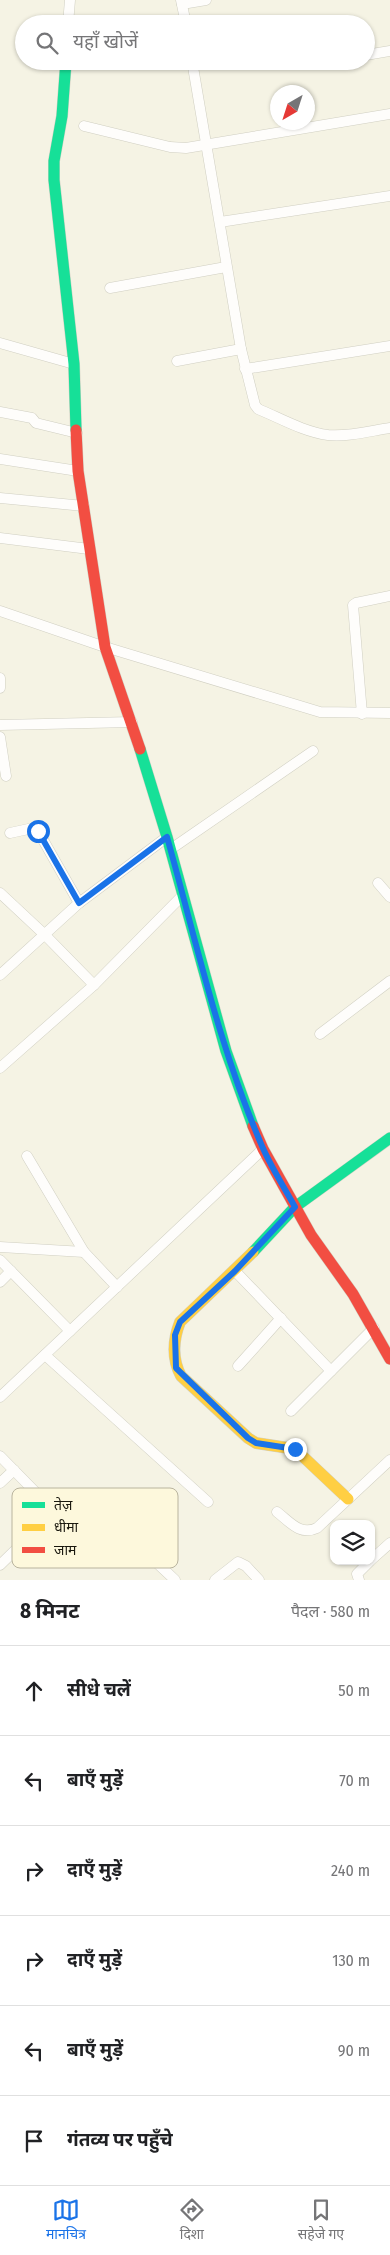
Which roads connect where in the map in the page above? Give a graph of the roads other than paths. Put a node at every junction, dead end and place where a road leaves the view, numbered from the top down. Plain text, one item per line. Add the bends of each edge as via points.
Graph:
1 (70, 0) edge
2 (206, 0) edge
3 (182, 2) edge
4 (69, 15) edge
5 (184, 15) edge
6 (390, 51) edge
7 (375, 54) edge
8 (65, 70) edge
9 (193, 70) edge
10 (390, 114) edge
11 (84, 126) dead end
12 (205, 146) junction
13 (390, 196) edge
14 (220, 222) junction
15 (226, 267) junction
16 (110, 288) dead end
17 (0, 343) edge
18 (390, 346) edge
19 (240, 349) junction
20 (177, 361) dead end
21 (74, 364) junction
22 (246, 369) junction
23 (0, 412) edge
24 (390, 428) edge
25 (77, 433) junction
26 (0, 459) edge
27 (78, 471) junction
28 (0, 498) edge
29 (84, 506) junction
30 (0, 538) edge
31 (90, 549) junction
32 (390, 596) edge
33 (0, 611) edge
34 (105, 647) junction
35 (0, 678) edge
36 (0, 688) edge
37 (390, 713) edge
38 (362, 714) junction
39 (132, 722) junction
40 (0, 725) edge
41 (0, 737) edge
42 (313, 751) dead end
43 (6, 776) dead end
44 (10, 833) dead end
45 (167, 837) junction
46 (171, 849) junction
47 (378, 883) dead end
48 (0, 893) edge
49 (183, 895) junction
50 (390, 897) edge
51 (79, 903) junction
52 (45, 935) junction
53 (0, 975) edge
54 (390, 981) edge
55 (94, 985) junction
56 (320, 1034) dead end
57 (0, 1068) edge
58 (390, 1138) edge
59 (263, 1149) junction
60 (27, 1156) dead end
61 (295, 1207) junction
62 (0, 1247) edge
63 (84, 1252) junction
64 (0, 1260) edge
65 (235, 1271) junction
66 (11, 1272) junction
67 (0, 1282) edge
68 (116, 1287) junction
69 (281, 1318) junction
70 (374, 1328) junction
71 (70, 1331) junction
72 (45, 1354) junction
73 (390, 1359) edge
74 (238, 1366) dead end
75 (331, 1371) junction
76 (0, 1397) edge
77 (291, 1411) dead end
78 (0, 1456) edge
79 (390, 1460) edge
80 (14, 1470) junction
81 (0, 1484) edge
82 (32, 1488) edge
83 (348, 1499) junction
84 (208, 1502) dead end
85 (277, 1512) dead end
86 (390, 1543) edge
87 (12, 1553) edge
88 (375, 1556) edge
89 (0, 1565) edge
90 (366, 1565) edge
91 (163, 1568) edge
92 (175, 1580) edge
93 (215, 1580) edge
94 (259, 1580) edge
95 (359, 1580) edge

1 - 4 street
2 - 3 street
3 - 5 street
6 - 7 street
8 - 21 street via 54,180
9 - 12 street
10 - 12 street
11 - 12 street via 170,147
12 - 14 street
13 - 14 street
14 - 15 street
15 - 16 street
15 - 19 street
17 - 21 street
18 - 22 street
19 - 20 street
19 - 22 street
21 - 25 street
22 - 24 street via 253,402 258,409 314,432 335,435
23 - 25 street via 32,418 36,423
25 - 27 street
26 - 27 street
27 - 29 street
28 - 29 street
29 - 31 street
30 - 31 street
31 - 34 street
32 - 38 street via 353,605
33 - 34 street
34 - 38 street via 320,712
34 - 39 street
35 - 36 street
37 - 38 street
39 - 40 street
39 - 45 street
41 - 43 street
42 - 46 street
44 - 51 street via 33,828 38,831
45 - 46 street
45 - 51 street
46 - 49 street
47 - 50 street
48 - 52 street
49 - 55 street
49 - 59 street via 226,1051
51 - 52 street
52 - 53 street
52 - 55 street
54 - 56 street
55 - 57 street
58 - 61 street
59 - 61 street
59 - 68 street
60 - 63 street
61 - 65 street
61 - 70 street
62 - 63 street
63 - 68 street
64 - 66 street
65 - 69 street
65 - 83 street via 180,1322 175,1335 176,1368 248,1438 256,1443 295,1449
66 - 67 street
66 - 71 street
68 - 71 street
69 - 74 street
69 - 75 street
70 - 73 street
70 - 75 street
71 - 72 street
72 - 76 street
72 - 84 street
75 - 77 street
78 - 80 street
79 - 83 street
80 - 81 street
80 - 82 street
83 - 85 street via 310,1531 298,1529
86 - 88 street
87 - 89 street
90 - 95 street via 357,1574
91 - 92 street
93 - 94 street via 238,1562

